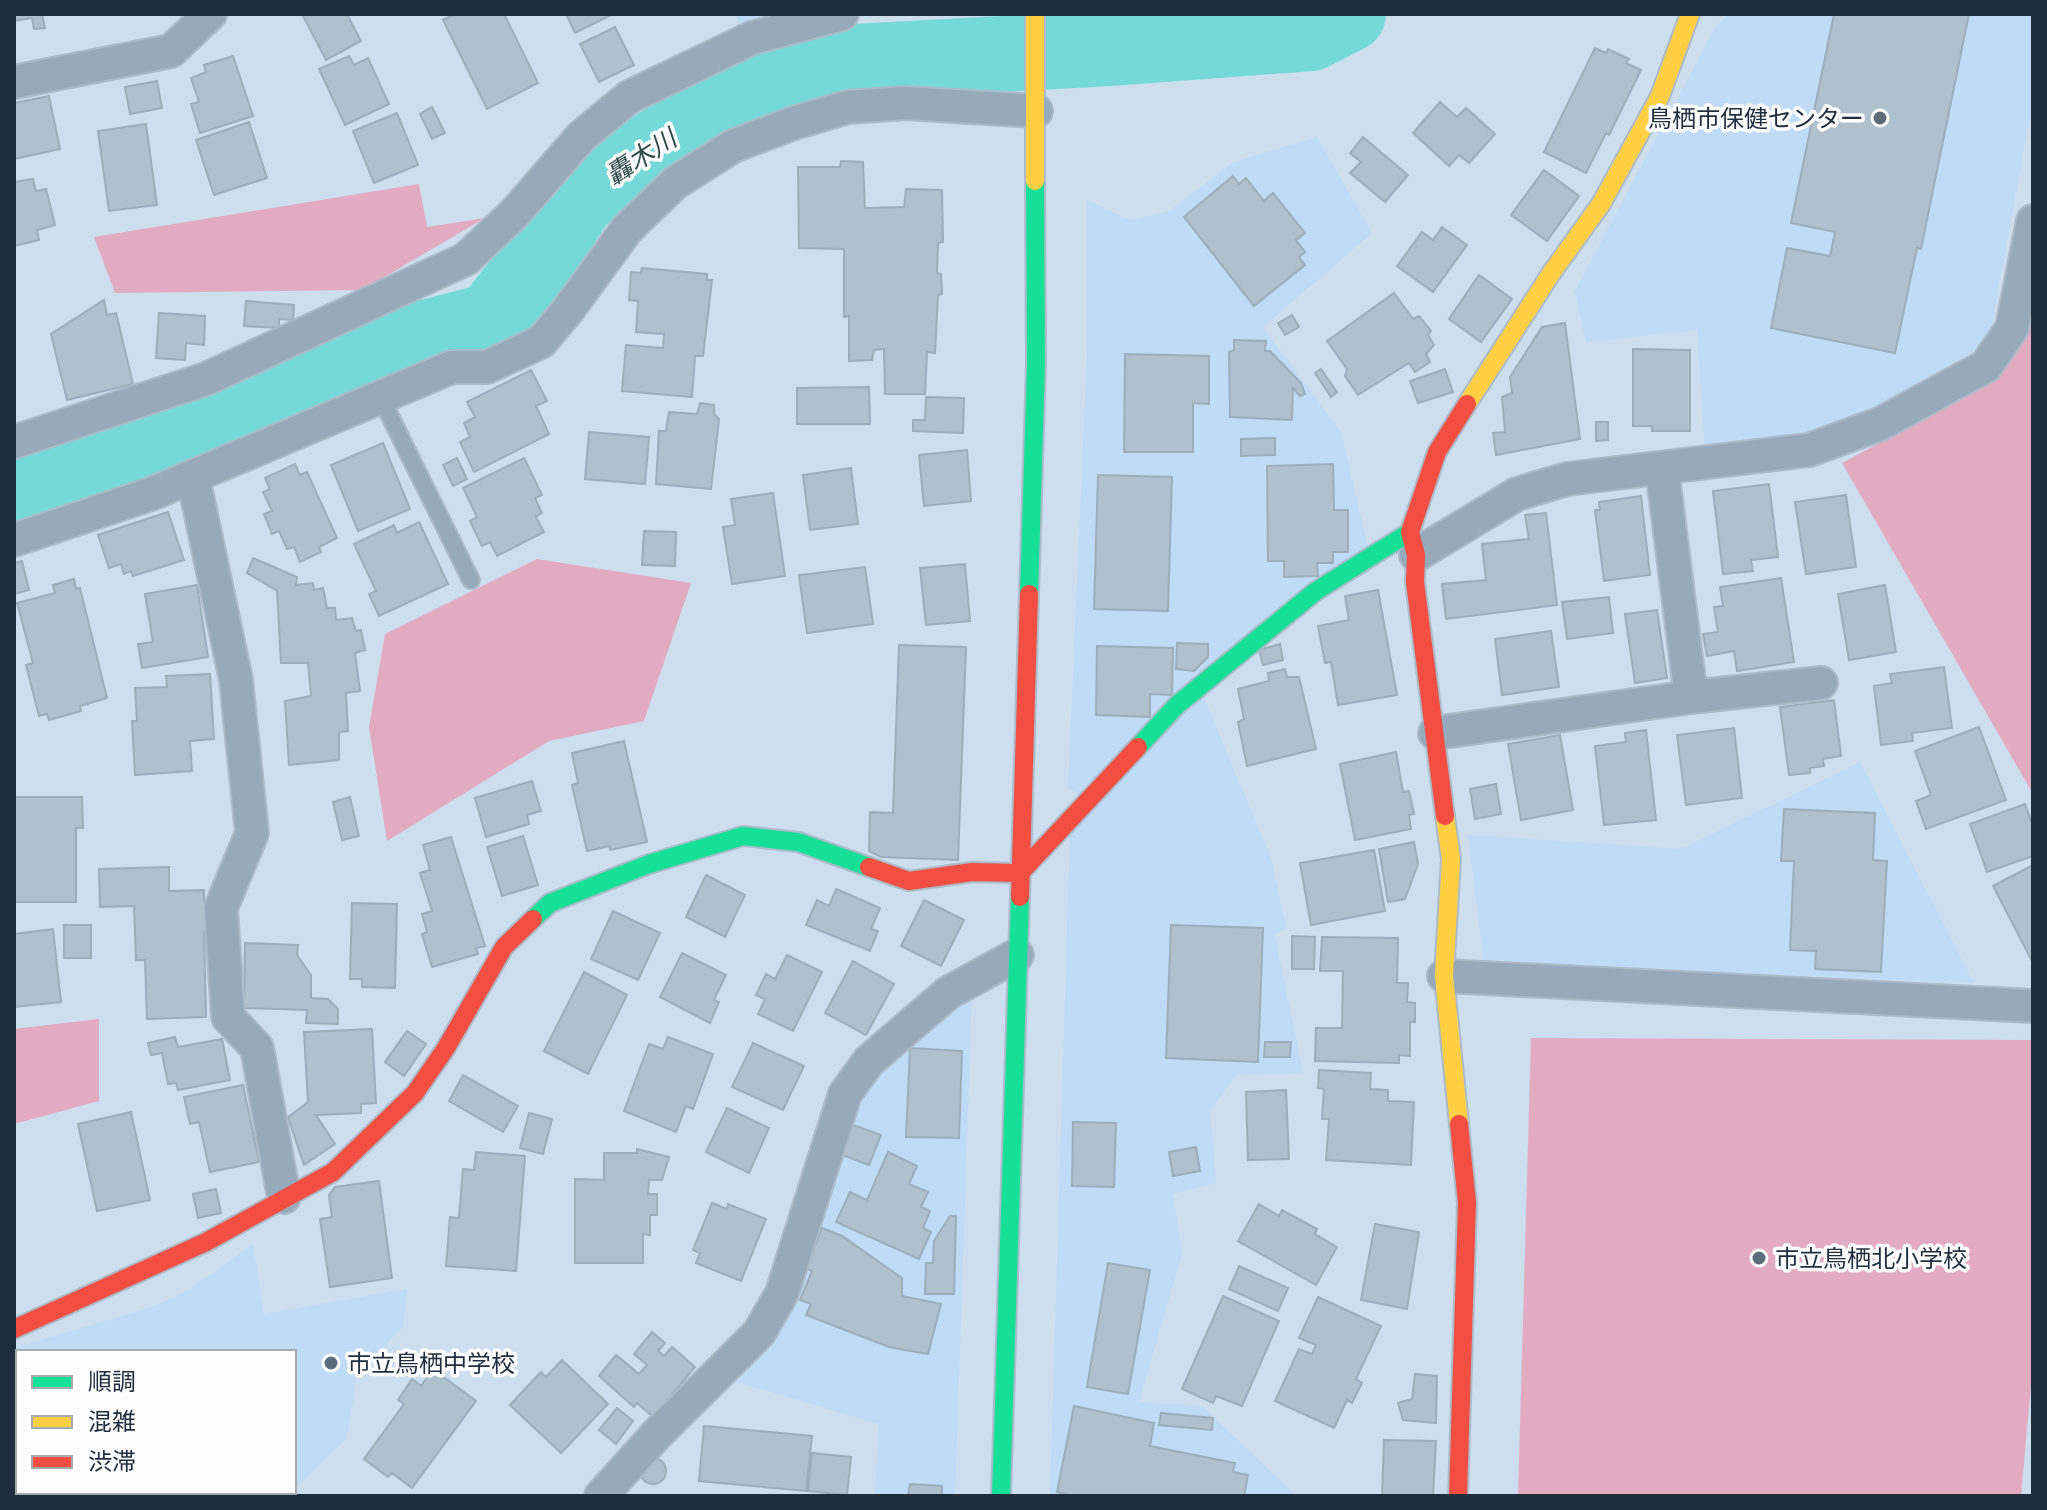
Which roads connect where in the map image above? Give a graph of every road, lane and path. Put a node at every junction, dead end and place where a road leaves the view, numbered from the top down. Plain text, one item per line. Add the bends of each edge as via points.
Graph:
1 (210, 14) edge
2 (842, 14) edge
3 (1035, 14) edge
4 (1690, 14) edge
5 (14, 82) edge
6 (1036, 100) junction
7 (2033, 221) edge
8 (381, 398) junction
9 (14, 442) edge
10 (1662, 469) junction
11 (193, 477) junction
12 (14, 540) edge
13 (1413, 544) junction
14 (471, 580) dead end
15 (1821, 683) dead end
16 (1691, 697) junction
17 (1435, 733) junction
18 (1020, 873) junction
19 (1017, 955) junction
20 (1444, 976) junction
21 (2033, 1006) edge
22 (284, 1197) junction
23 (14, 1329) edge
24 (601, 1496) edge
25 (1001, 1496) edge
26 (1458, 1496) edge

1 - 5 street via 171,51
2 - 9 street via 752,38 629,97 581,137 514,214 466,259 206,379
3 - 6 street
4 - 13 street via 1660,96 1601,204 1437,452
6 - 8 street via 848,107 733,146 675,183 627,229 541,342 487,367 452,367
6 - 18 street via 1036,364
7 - 10 street via 2012,328 1986,366 1880,424 1809,450
8 - 11 street
8 - 14 lane
10 - 13 street via 1567,479 1517,494
10 - 16 street
11 - 12 street
11 - 22 street via 236,680 252,833 221,908 228,1017 257,1048
13 - 17 street
13 - 18 street via 1316,591 1177,705
15 - 16 street
16 - 17 street
17 - 20 street via 1451,859
18 - 19 street
18 - 22 street via 972,872 909,881 798,842 743,836 649,864 550,903 504,947 415,1093 333,1172
19 - 24 street via 948,993 869,1061 845,1094 782,1293 759,1333
19 - 25 street
20 - 21 street
20 - 26 street via 1467,1203
22 - 23 street via 206,1242

